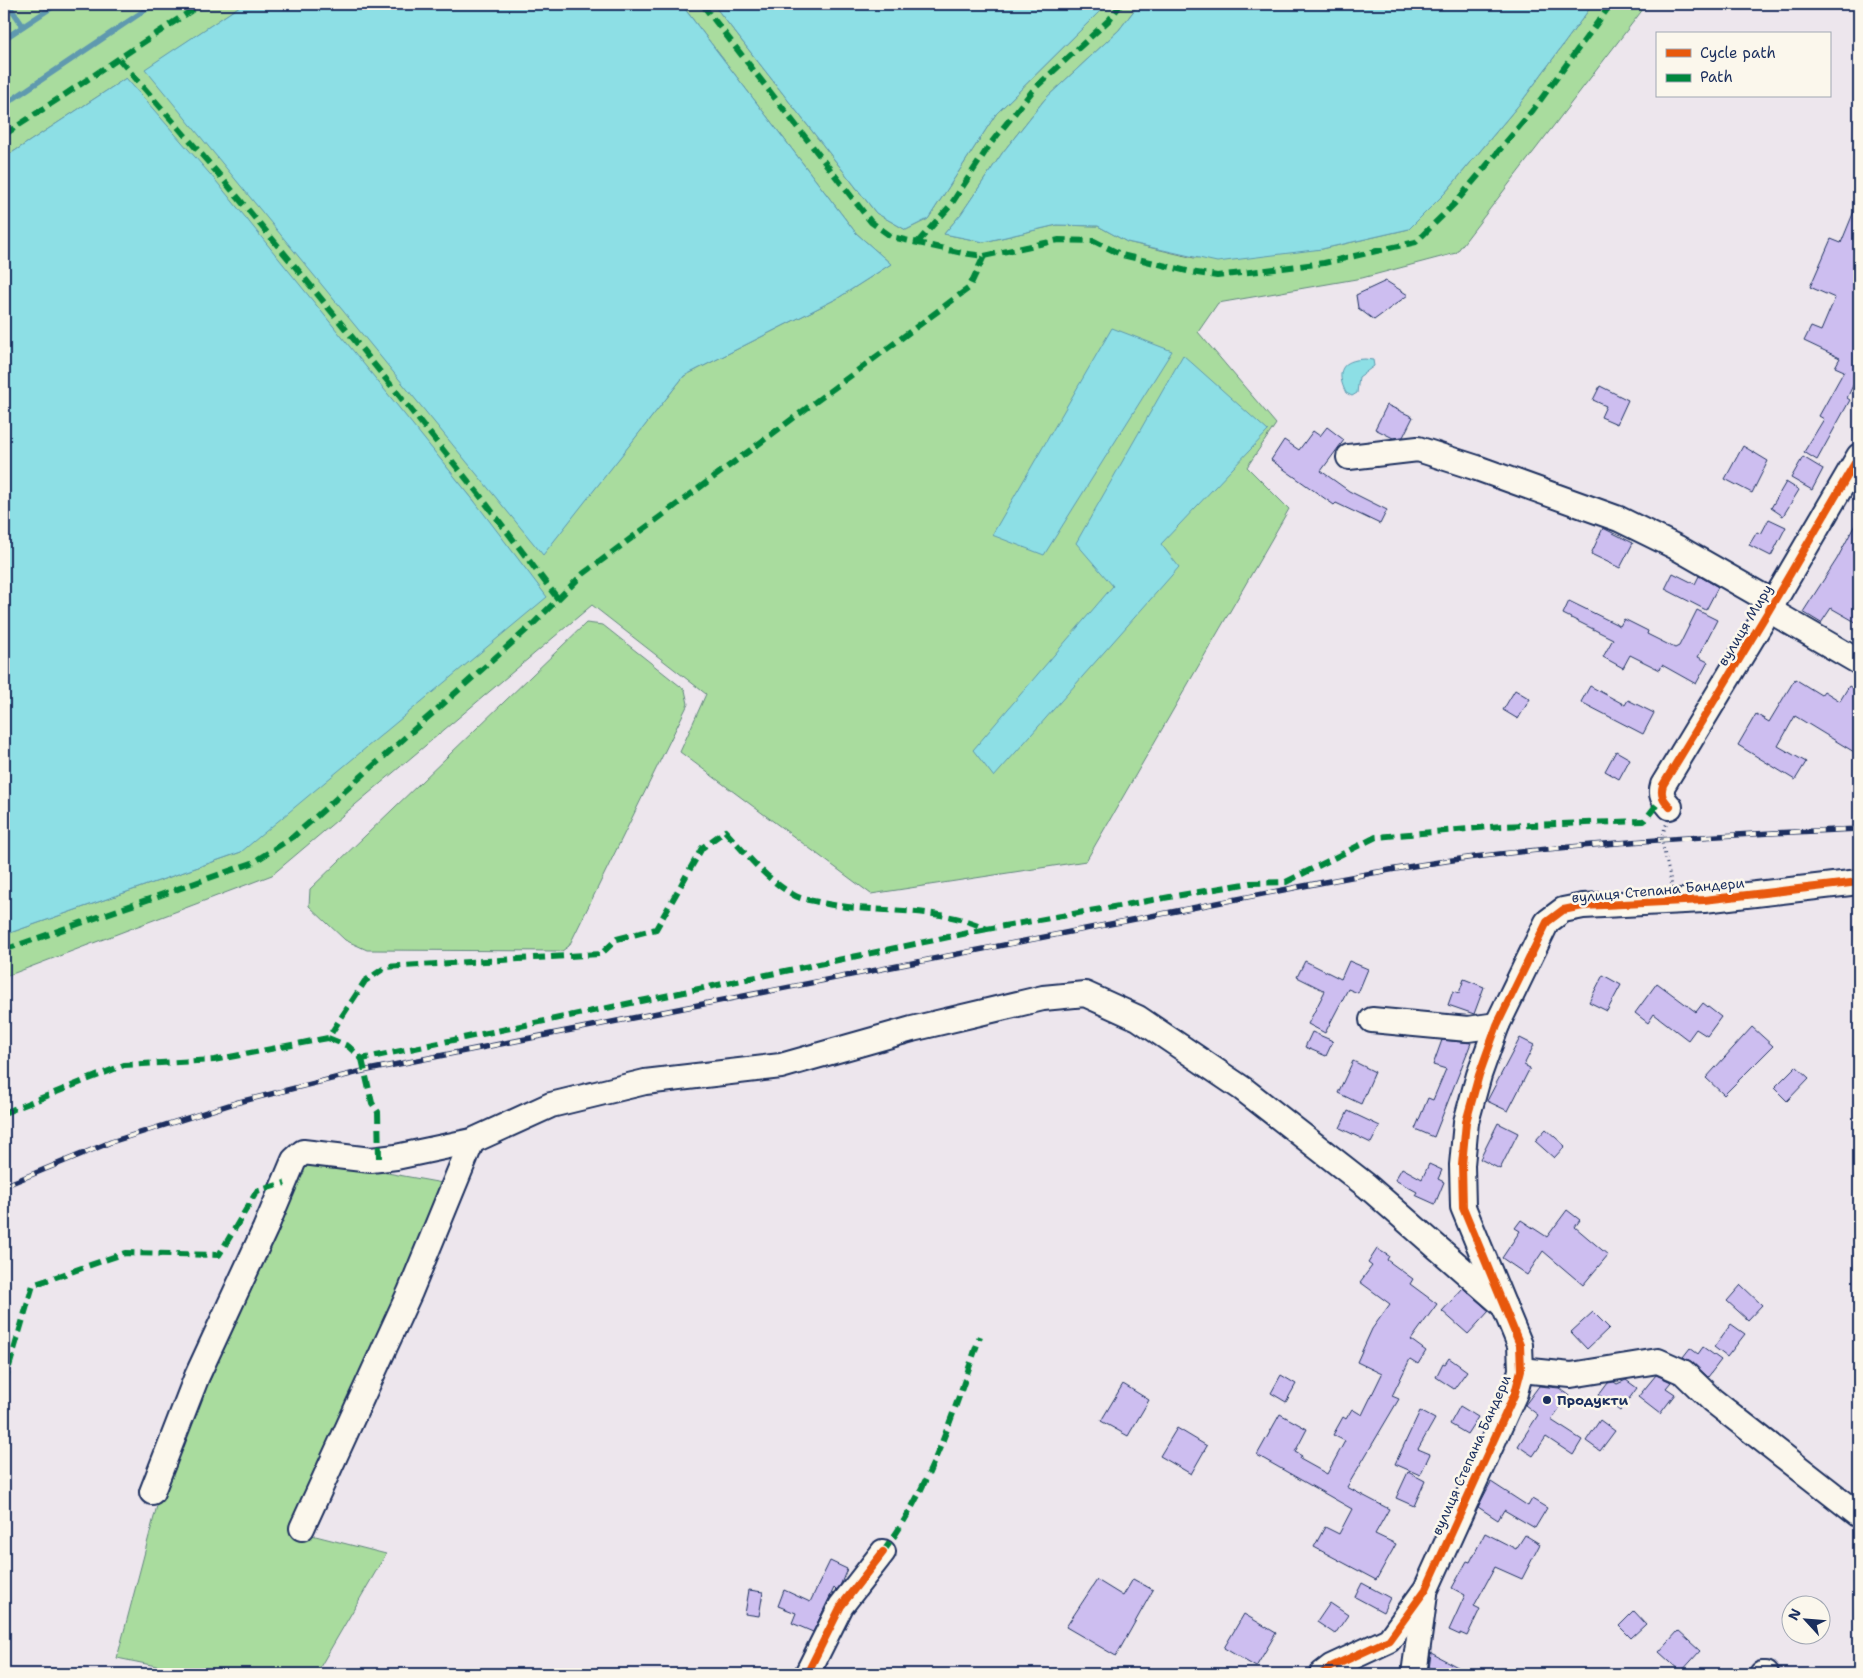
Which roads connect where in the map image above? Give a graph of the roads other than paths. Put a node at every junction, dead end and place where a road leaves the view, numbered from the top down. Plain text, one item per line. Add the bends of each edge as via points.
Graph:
1 (1859, 456) edge
2 (1348, 457) dead end
3 (1772, 606) junction
4 (1859, 662) edge
5 (1669, 813) road end
6 (1859, 882) edge
7 (1372, 1020) dead end
8 (1497, 1025) junction
9 (472, 1141) junction
10 (1504, 1306) junction
11 (1522, 1370) junction
12 (152, 1492) dead end
13 (1859, 1515) edge
14 (302, 1528) dead end
15 (883, 1552) dead end
16 (1426, 1589) junction
17 (807, 1674) edge
18 (1322, 1674) edge
19 (1414, 1674) edge
20 (1762, 1674) edge
21 (1766, 1674) edge

1 - 3 street, вулиця Миру
2 - 3 street, вулиця Миру via 1418,449 1476,468 1619,519 1676,547
3 - 4 street, вулиця Миру
3 - 5 street, вулиця Миру via 1663,785 1662,798
6 - 8 street, вулиця Степана Бандери via 1704,900 1582,906 1563,910 1547,922
7 - 8 street via 1468,1029
8 - 10 street, вулиця Степана Бандери via 1466,1122 1462,1165 1464,1206
9 - 10 street via 551,1105 645,1082 781,1066 912,1029 1043,998 1085,994 1138,1018 1243,1089 1367,1186
9 - 12 street via 371,1160 308,1152 298,1155 197,1376
9 - 14 street via 410,1292
10 - 11 street, вулиця Степана Бандери via 1520,1345
11 - 13 street via 1571,1375 1658,1361 1683,1372 1712,1400
11 - 16 street, вулиця Степана Бандери via 1515,1393
15 - 17 street via 842,1606
16 - 18 street via 1390,1640
16 - 19 street
20 - 21 street

